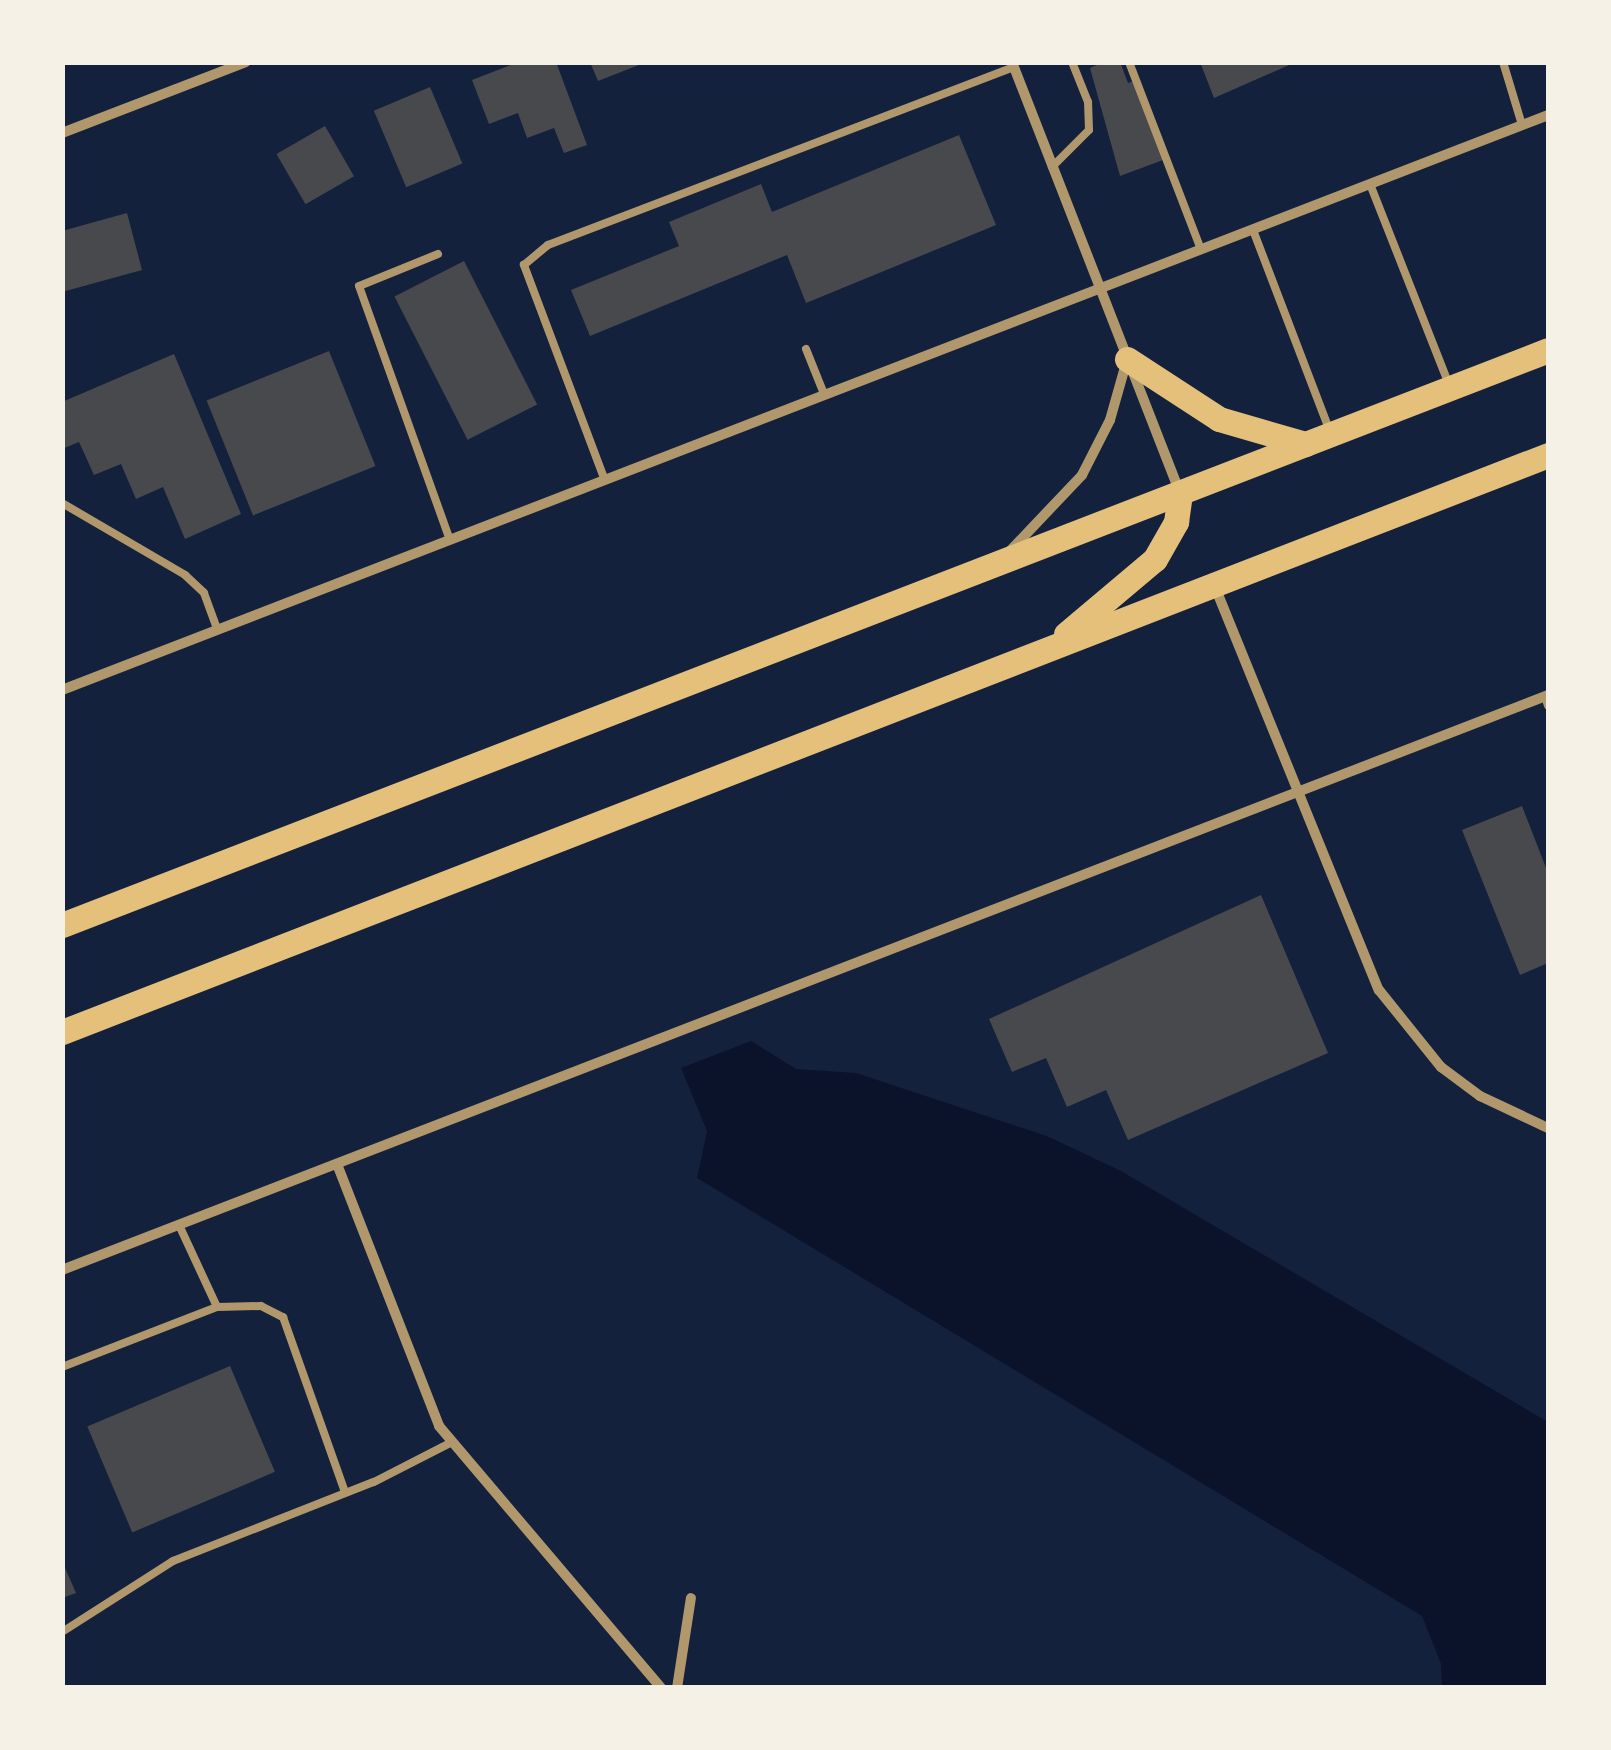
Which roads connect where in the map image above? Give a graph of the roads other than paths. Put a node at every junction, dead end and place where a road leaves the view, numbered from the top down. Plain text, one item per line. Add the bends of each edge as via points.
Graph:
1 (246, 62) edge
2 (1072, 62) edge
3 (1129, 62) edge
4 (1503, 62) edge
5 (1012, 65) edge
6 (1548, 114) edge
7 (1522, 125) junction
8 (62, 133) edge
9 (1052, 166) junction
10 (1370, 184) junction
11 (1253, 230) junction
12 (1200, 250) junction
13 (438, 254) dead end
14 (1099, 289) junction
15 (806, 349) dead end
16 (1548, 350) edge
17 (1128, 359) junction
18 (1450, 388) junction
19 (824, 394) junction
20 (1331, 435) junction
21 (1305, 444) junction
22 (1548, 455) edge
23 (604, 478) junction
24 (1180, 492) junction
25 (62, 502) edge
26 (449, 538) junction
27 (1004, 557) junction
28 (1214, 584) junction
29 (217, 629) junction
30 (1050, 648) junction
31 (62, 690) edge
32 (1548, 699) edge
33 (1298, 792) junction
34 (62, 925) edge
35 (62, 1032) edge
36 (1548, 1128) edge
37 (336, 1164) junction
38 (179, 1225) junction
39 (62, 1270) edge
40 (217, 1307) junction
41 (62, 1368) edge
42 (452, 1442) junction
43 (345, 1492) junction
44 (691, 1598) dead end
45 (62, 1632) edge
46 (661, 1688) edge
47 (677, 1688) edge

1 - 8 street
2 - 9 lane via 1088,102 1090,130
3 - 12 lane
4 - 7 lane
5 - 9 street
5 - 23 lane via 548,245 524,266
6 - 7 street
7 - 10 street
9 - 14 street
10 - 11 street
10 - 18 lane
11 - 12 street
11 - 20 lane
12 - 14 street
13 - 26 lane via 358,286
14 - 17 street
14 - 19 street
15 - 19 lane
16 - 18 main road
17 - 21 main road via 1219,419
17 - 24 street
17 - 27 street via 1110,420 1082,474
18 - 20 main road
19 - 23 street
20 - 21 main road
21 - 24 main road
22 - 28 main road
23 - 26 street
24 - 27 main road
24 - 30 main road via 1176,522 1154,559
25 - 29 lane via 185,575 204,593
26 - 29 street
27 - 34 main road
28 - 30 main road
28 - 33 street
29 - 31 street
30 - 35 main road
32 - 33 street
33 - 36 street via 1358,946 1407,1031 1480,1096
33 - 37 street
37 - 38 street
37 - 42 street via 439,1426
38 - 39 street
38 - 40 lane
40 - 41 lane
40 - 43 lane via 261,1306 283,1317
42 - 43 lane
42 - 46 street
43 - 45 lane via 173,1561
44 - 47 street

